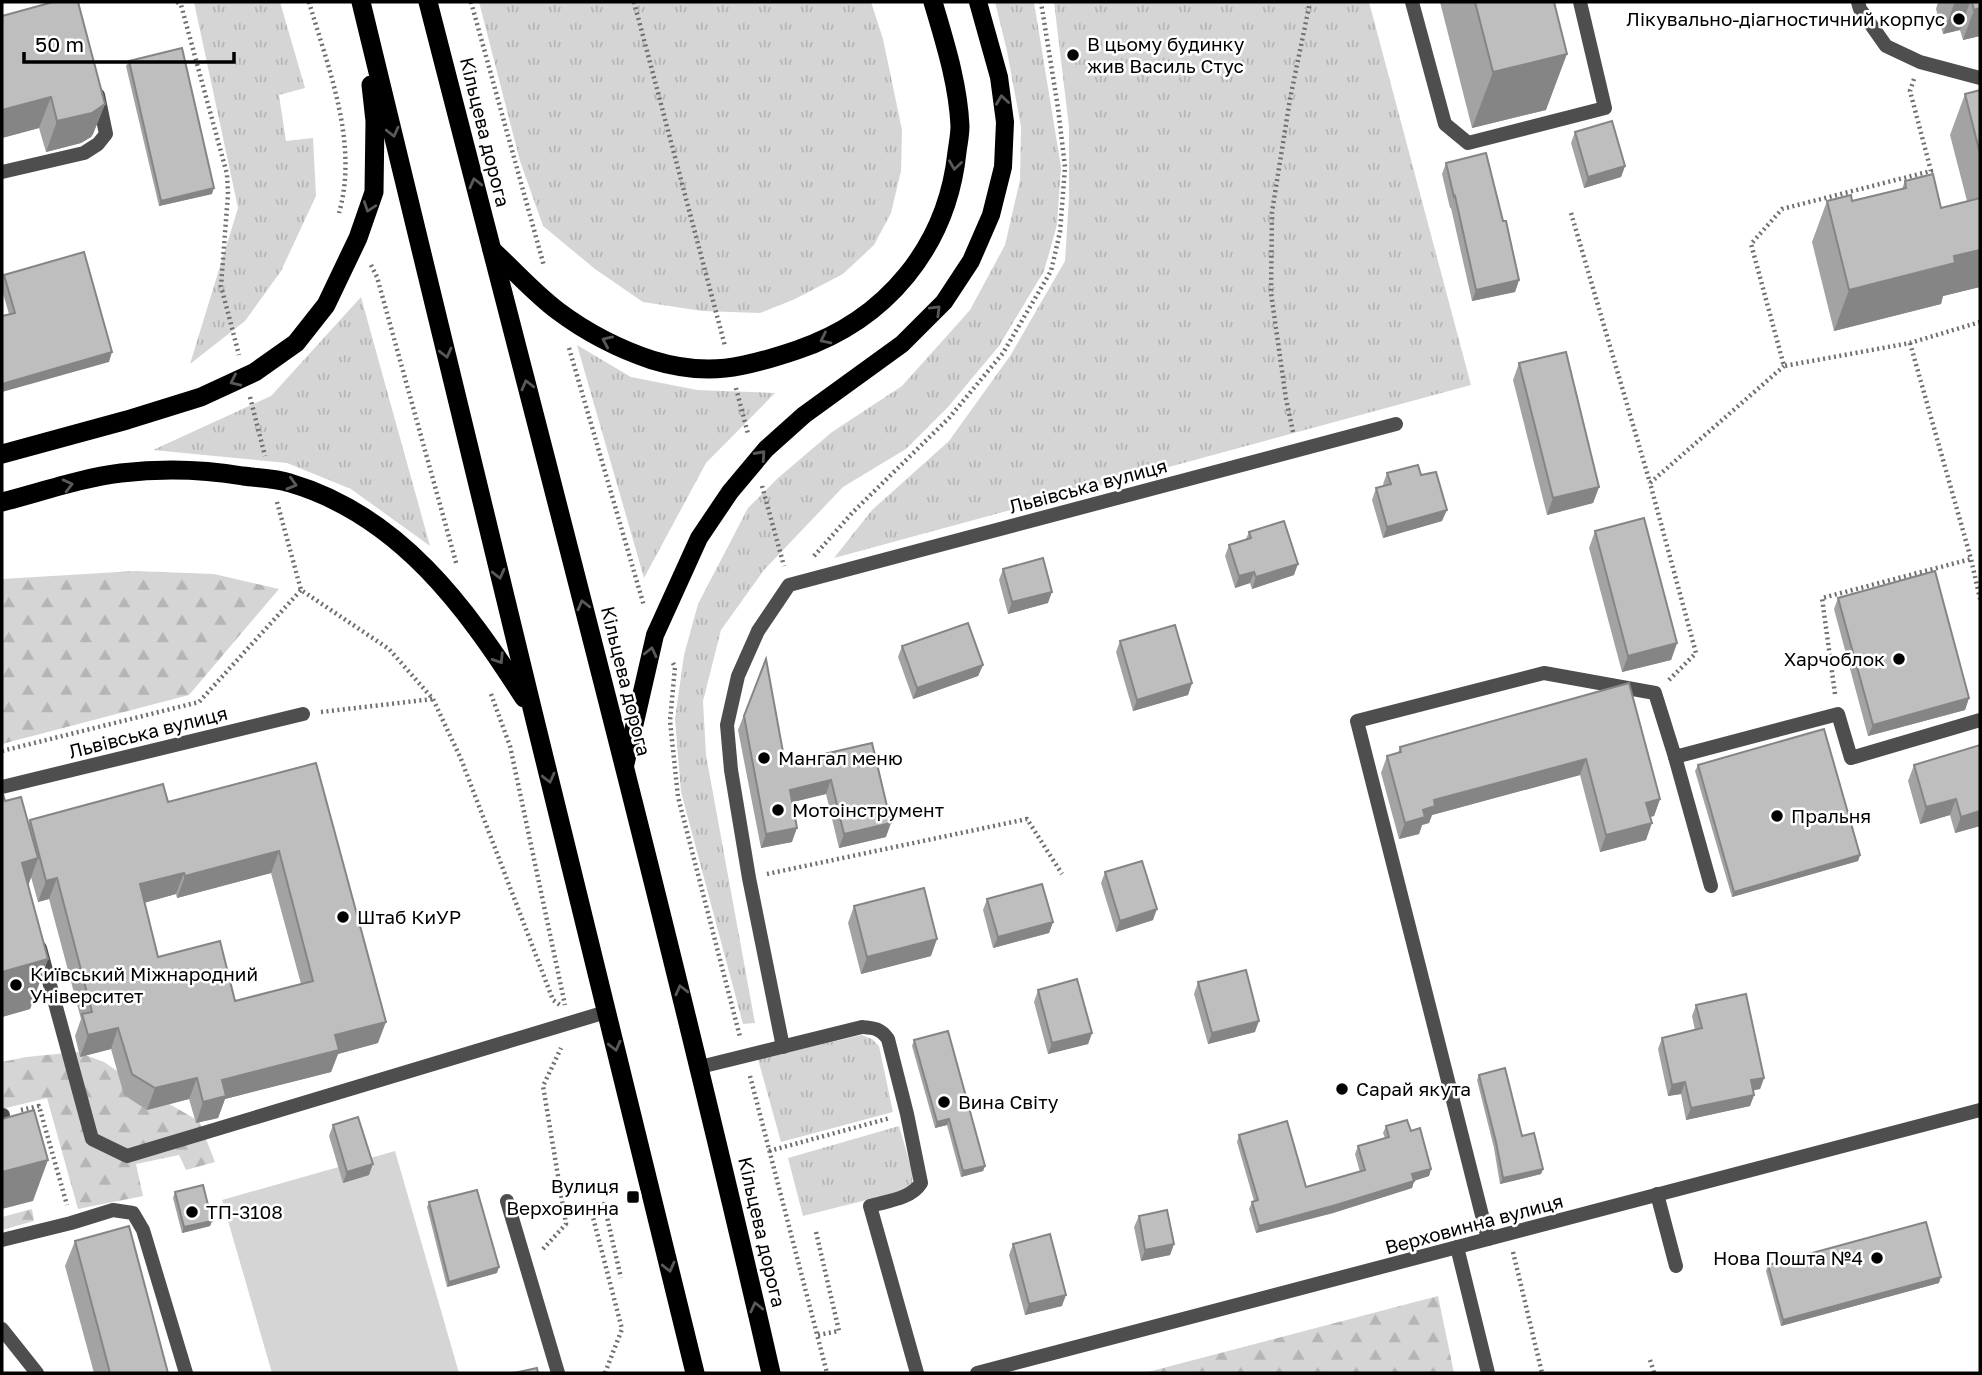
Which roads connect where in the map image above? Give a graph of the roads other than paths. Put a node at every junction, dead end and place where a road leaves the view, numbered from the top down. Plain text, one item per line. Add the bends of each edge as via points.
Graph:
1 (428, 2) edge
2 (933, 2) edge
3 (978, 2) edge
4 (1412, 2) edge
5 (1580, 2) edge
6 (1858, 2) edge
7 (363, 10) edge
8 (1980, 78) edge
9 (96, 81) edge
10 (2, 172) edge
11 (492, 249) junction
12 (1396, 424) dead end
13 (2, 454) edge
14 (2, 502) edge
15 (533, 712) junction
16 (303, 714) road end
17 (1980, 720) edge
18 (1675, 757) junction
19 (625, 766) junction
20 (2, 787) edge
21 (1711, 886) dead end
22 (38, 938) edge
23 (606, 1012) junction
24 (783, 1046) junction
25 (700, 1067) junction
26 (1980, 1110) edge
27 (1657, 1195) junction
28 (507, 1201) dead end
29 (1488, 1239) junction
30 (2, 1240) edge
31 (1457, 1247) junction
32 (1676, 1266) dead end
33 (2, 1329) edge
34 (37, 1373) edge
35 (186, 1373) edge
36 (558, 1373) edge
37 (695, 1373) edge
38 (771, 1373) edge
39 (917, 1373) edge
40 (977, 1373) edge
41 (1488, 1373) edge

11 -> 1 highway, Кільцева дорога
2 -> 11 highway via 954,75 960,127 945,211 925,251 897,287 863,317 824,341 743,367 698,370 652,359 598,338 557,310
19 -> 3 main road via 655,635 699,538 730,492 766,449 804,415 902,344 944,302 971,261 991,215 1003,167 1005,122 999,77
4 - 5 street via 1445,124 1468,143 1605,108
6 - 8 street via 1886,46 1920,62
7 -> 13 highway via 374,121 374,192 326,305 296,343 255,372 201,397
7 -> 15 highway
9 - 10 street via 106,134 98,144 84,153
19 -> 11 highway, Кільцева дорога
12 - 24 street, Львівська вулиця via 789,585 758,631 738,676 727,725 749,878
14 -> 15 highway via 119,473 163,469 288,482 325,495 394,538 426,569 463,608
15 -> 23 highway
16 - 20 street, Львівська вулиця
17 - 18 street via 1851,758 1838,714
18 - 21 street
18 - 29 street via 1656,693 1544,673 1357,722
25 -> 19 highway, Кільцева дорога
22 - 23 street via 92,1139 127,1156
23 -> 37 highway
24 - 25 street
24 - 39 street via 862,1027 876,1028 888,1039 921,1183 906,1196 870,1206
38 -> 25 highway, Кільцева дорога
26 - 27 street, Верховинна вулиця
27 - 29 street, Верховинна вулиця
27 - 32 street
28 - 36 street
29 - 31 street, Верховинна вулиця
30 - 35 street via 113,1210 133,1213 143,1230
31 - 40 street, Верховинна вулиця
31 - 41 street
33 - 34 street

